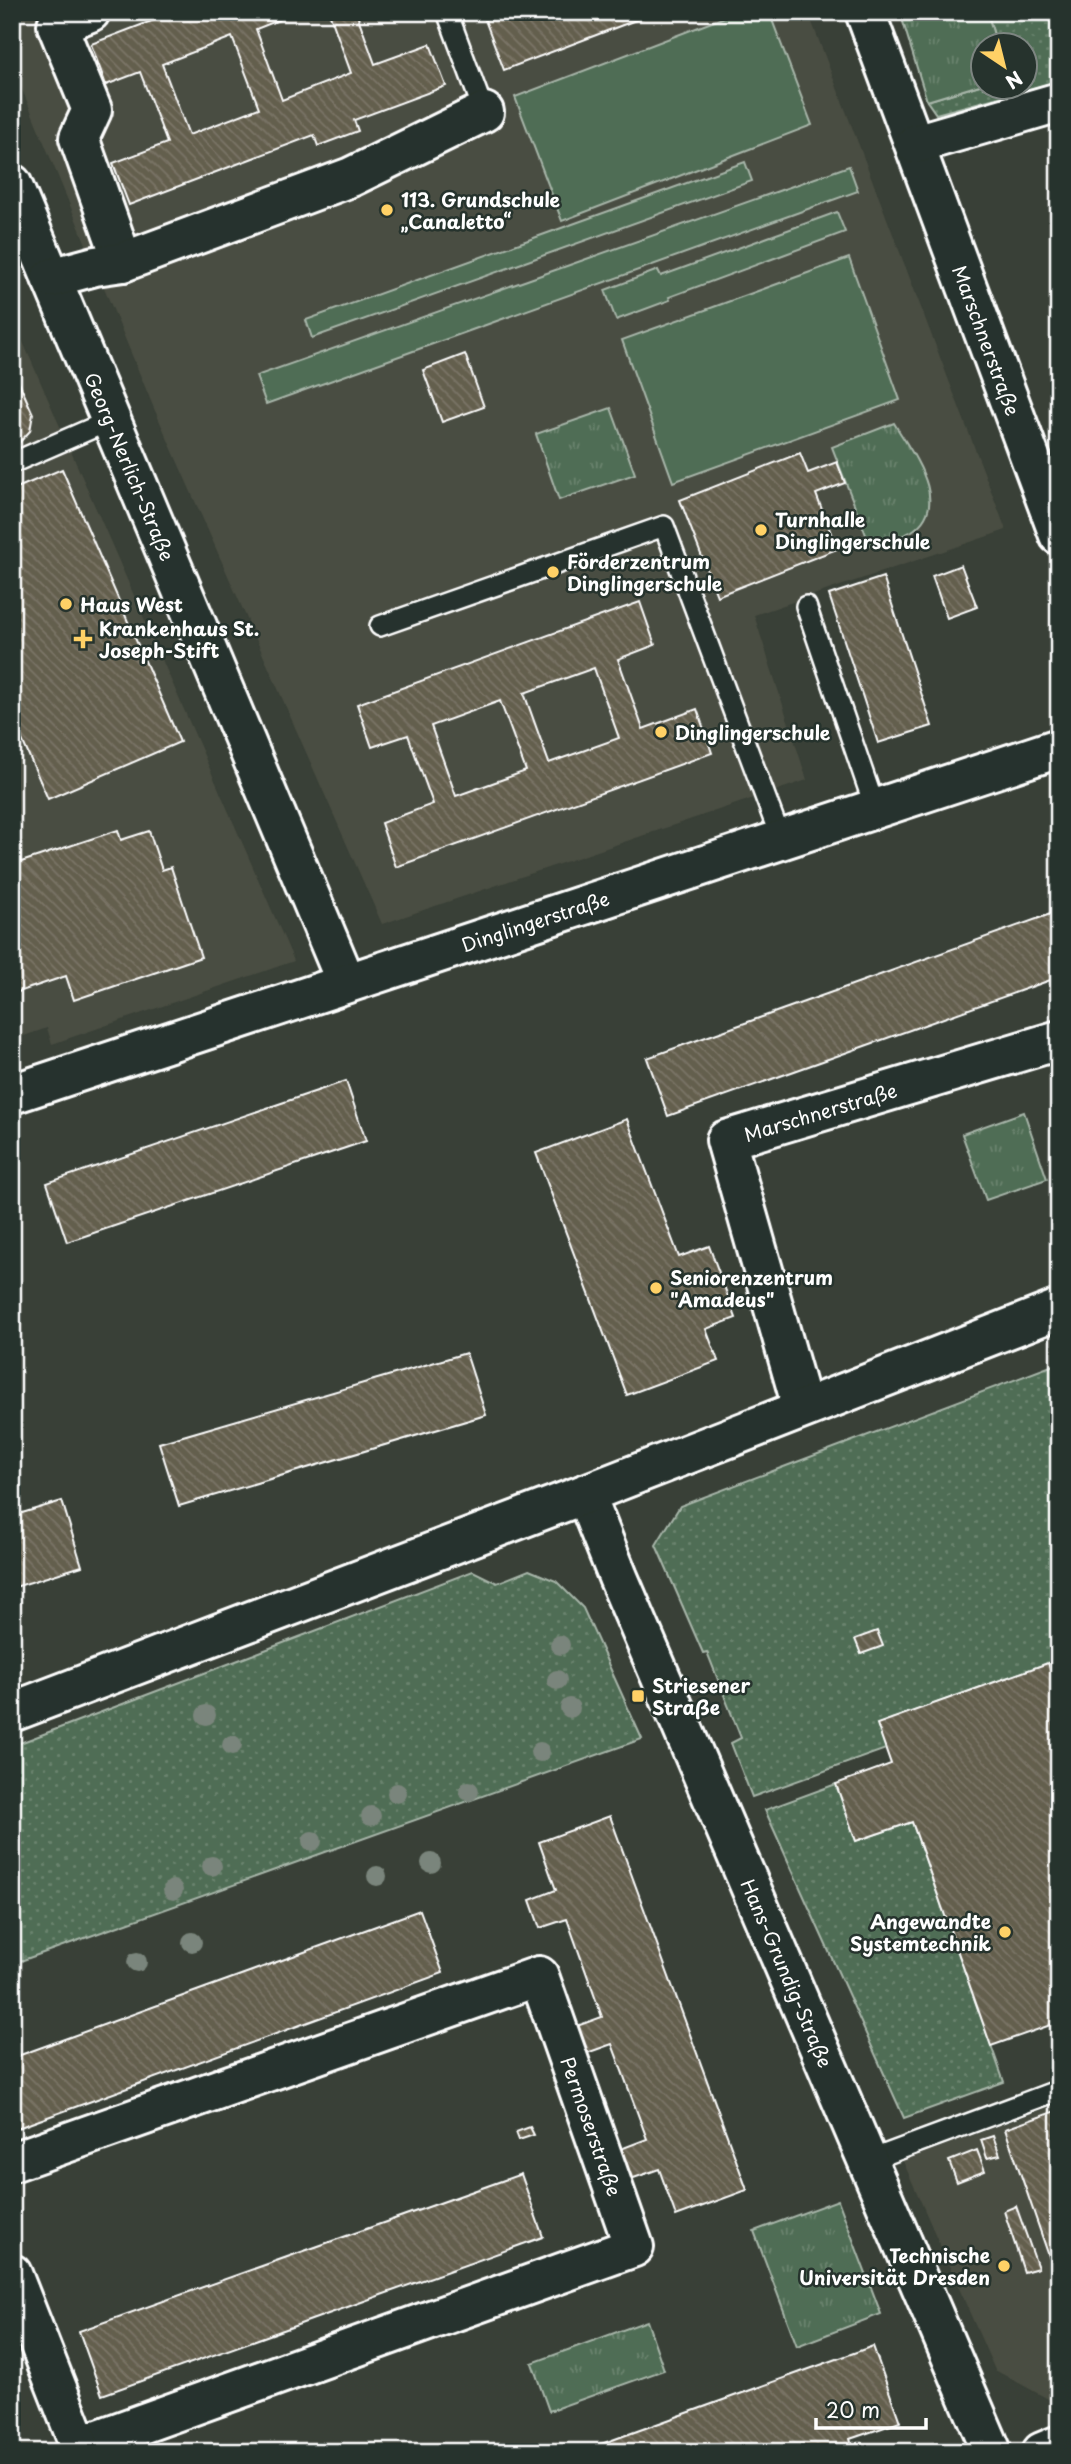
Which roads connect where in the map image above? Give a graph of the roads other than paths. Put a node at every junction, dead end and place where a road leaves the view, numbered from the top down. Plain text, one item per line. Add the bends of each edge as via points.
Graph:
1 (90, 12) edge
2 (447, 12) edge
3 (865, 12) edge
4 (1059, 102) edge
5 (484, 112) joint
6 (915, 144) junction
7 (12, 184) edge
8 (123, 262) junction
9 (51, 278) junction
10 (111, 420) junction
11 (12, 463) edge
12 (1049, 476) edge
13 (1059, 536) edge
14 (806, 606) dead end
15 (380, 626) dead end
16 (1059, 748) edge
17 (875, 808) junction
18 (781, 839) junction
19 (346, 982) junction
20 (1059, 1040) edge
21 (12, 1094) edge
22 (1059, 1309) edge
23 (802, 1407) junction
24 (584, 1494) junction
25 (12, 1712) edge
26 (1059, 2090) edge
27 (868, 2161) junction
28 (12, 2162) edge
29 (12, 2274) edge
30 (1059, 2445) edge
31 (81, 2449) edge
32 (992, 2452) edge
33 (1042, 2452) edge

1 - 8 street via 57,25 92,110 79,138
2 - 5 lane
3 - 6 street, Marschnerstraße
4 - 6 street
5 - 8 street via 351,177
6 - 12 street, Marschnerstraße
7 - 9 street, Georg-Nerlich-Straße
8 - 9 street
9 - 10 street, Georg-Nerlich-Straße
10 - 11 lane
10 - 19 street, Georg-Nerlich-Straße
12 - 13 street, Marschnerstraße
14 - 17 lane
15 - 18 lane via 664,526
16 - 17 street, Dinglingerstraße
17 - 18 street, Dinglingerstraße
18 - 19 street, Dinglingerstraße
19 - 21 street, Dinglingerstraße
20 - 23 street, Marschnerstraße via 726,1140
22 - 23 street
23 - 24 street
24 - 25 street
24 - 27 street, Hans-Grundig-Straße
26 - 27 lane
27 - 32 street, Hans-Grundig-Straße
28 - 31 street, Permoserstraße via 538,1976 634,2247
29 - 31 street, Permoserstraße
30 - 33 street

